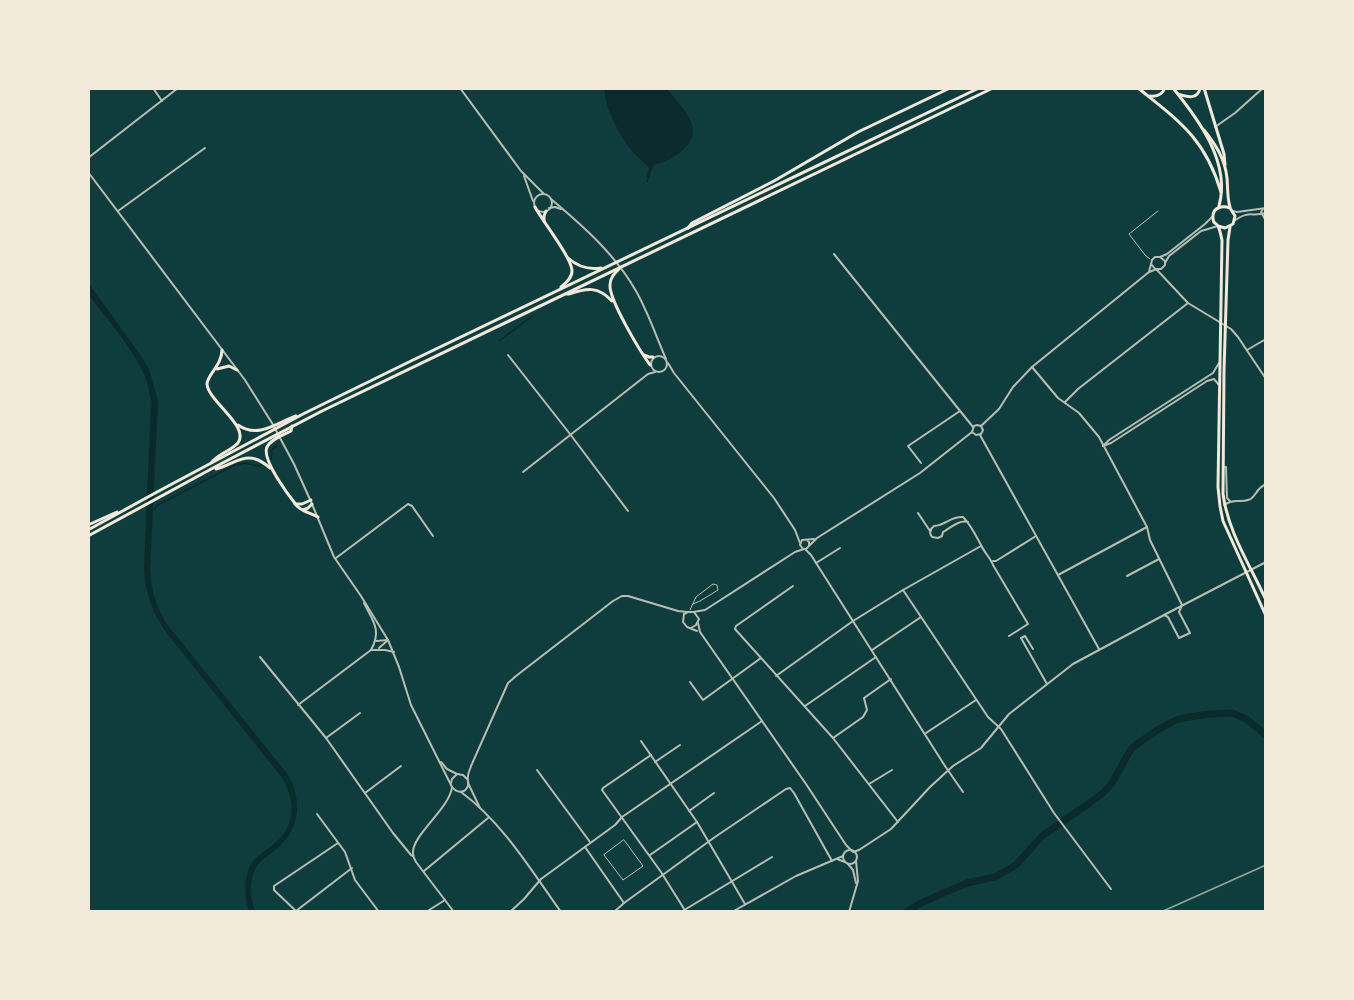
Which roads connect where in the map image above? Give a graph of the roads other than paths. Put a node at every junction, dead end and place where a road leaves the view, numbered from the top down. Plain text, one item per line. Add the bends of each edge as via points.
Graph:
1 (153, 88) edge
2 (178, 88) edge
3 (460, 88) edge
4 (950, 88) edge
5 (979, 88) edge
6 (993, 88) edge
7 (1138, 88) edge
8 (1165, 88) edge
9 (1173, 88) edge
10 (1202, 88) edge
11 (1263, 88) edge
12 (1178, 94) junction
13 (1147, 96) junction
14 (162, 101) junction
15 (1199, 124) junction
16 (1215, 127) junction
17 (205, 148) dead end
18 (88, 158) edge
19 (1225, 165) junction
20 (521, 171) junction
21 (88, 172) edge
22 (1221, 192) junction
23 (544, 194) junction
24 (550, 199) junction
25 (535, 205) junction
26 (1218, 208) junction
27 (1264, 208) edge
28 (1232, 209) junction
29 (548, 210) junction
30 (563, 210) junction
31 (118, 211) junction
32 (1158, 211) dead end
33 (1266, 213) edge
34 (1213, 214) junction
35 (1261, 214) junction
36 (1234, 221) junction
37 (1266, 221) edge
38 (545, 223) junction
39 (1218, 226) junction
40 (1231, 226) junction
41 (687, 228) junction
42 (834, 254) dead end
43 (1160, 256) junction
44 (567, 257) junction
45 (1152, 260) junction
46 (1165, 263) junction
47 (611, 265) junction
48 (1152, 265) junction
49 (622, 267) junction
50 (1163, 268) junction
51 (1157, 269) junction
52 (1149, 272) junction
53 (1162, 275) junction
54 (552, 293) junction
55 (565, 293) junction
56 (1188, 303) junction
57 (616, 306) junction
58 (1221, 322) junction
59 (1226, 325) junction
60 (1266, 339) edge
61 (661, 347) junction
62 (1247, 350) junction
63 (222, 351) junction
64 (643, 354) junction
65 (507, 355) dead end
66 (655, 357) junction
67 (229, 359) junction
68 (221, 361) junction
69 (667, 361) junction
70 (1220, 361) junction
71 (650, 365) junction
72 (226, 366) junction
73 (1032, 367) junction
74 (215, 370) junction
75 (237, 370) junction
76 (664, 371) junction
77 (656, 372) junction
78 (674, 373) junction
79 (648, 374) junction
80 (1266, 379) edge
81 (1219, 385) junction
82 (1065, 402) junction
83 (960, 411) junction
84 (303, 414) junction
85 (233, 421) junction
86 (292, 426) junction
87 (981, 426) junction
88 (973, 427) junction
89 (972, 432) junction
90 (570, 434) junction
91 (980, 435) junction
92 (1103, 446) junction
93 (210, 463) junction
94 (921, 463) dead end
95 (1222, 467) junction
96 (213, 468) junction
97 (273, 471) junction
98 (523, 472) dead end
99 (1266, 484) edge
100 (143, 500) junction
101 (1230, 501) junction
102 (312, 502) junction
103 (295, 504) junction
104 (1224, 505) junction
105 (302, 510) junction
106 (628, 511) dead end
107 (918, 513) dead end
108 (318, 517) junction
109 (968, 522) junction
110 (88, 525) edge
111 (1146, 527) junction
112 (88, 530) edge
113 (795, 530) junction
114 (930, 531) junction
115 (89, 536) edge
116 (433, 536) dead end
117 (1036, 536) junction
118 (816, 538) junction
119 (806, 539) junction
120 (800, 544) junction
121 (809, 546) junction
122 (981, 546) junction
123 (840, 548) dead end
124 (804, 549) junction
125 (795, 552) junction
126 (811, 555) junction
127 (335, 558) junction
128 (1159, 559) junction
129 (993, 561) junction
130 (1266, 562) edge
131 (816, 563) junction
132 (1251, 570) junction
133 (1246, 572) junction
134 (1058, 575) junction
135 (1127, 576) dead end
136 (793, 586) dead end
137 (903, 590) junction
138 (361, 596) junction
139 (1266, 600) edge
140 (693, 604) junction
141 (1182, 605) junction
142 (674, 610) junction
143 (705, 610) junction
144 (690, 612) junction
145 (1164, 615) junction
146 (1266, 616) edge
147 (921, 617) junction
148 (682, 620) junction
149 (698, 621) junction
150 (853, 621) junction
151 (691, 628) junction
152 (699, 633) junction
153 (1009, 636) dead end
154 (388, 640) junction
155 (376, 641) junction
156 (1033, 649) dead end
157 (1099, 649) junction
158 (370, 650) junction
159 (377, 650) junction
160 (872, 650) junction
161 (394, 652) junction
162 (260, 657) dead end
163 (876, 657) junction
164 (761, 658) junction
165 (777, 676) junction
166 (732, 679) junction
167 (891, 679) junction
168 (690, 682) dead end
169 (1047, 684) junction
170 (976, 700) junction
171 (298, 705) junction
172 (805, 706) junction
173 (360, 713) dead end
174 (762, 721) junction
175 (999, 726) junction
176 (925, 733) junction
177 (326, 738) junction
178 (833, 738) junction
179 (641, 741) dead end
180 (680, 745) dead end
181 (651, 755) junction
182 (438, 759) junction
183 (655, 762) junction
184 (401, 766) dead end
185 (471, 766) junction
186 (537, 770) dead end
187 (892, 770) dead end
188 (948, 771) junction
189 (459, 774) junction
190 (467, 779) junction
191 (468, 783) junction
192 (670, 784) junction
193 (869, 784) junction
194 (451, 785) junction
195 (459, 792) junction
196 (963, 792) dead end
197 (365, 793) junction
198 (714, 793) dead end
199 (448, 799) junction
200 (482, 810) junction
201 (689, 811) junction
202 (317, 814) dead end
203 (622, 817) junction
204 (488, 818) junction
205 (697, 822) junction
206 (898, 822) junction
207 (709, 842) junction
208 (843, 842) junction
209 (338, 843) junction
210 (591, 843) junction
211 (585, 847) junction
212 (859, 850) junction
213 (852, 851) junction
214 (649, 855) junction
215 (844, 855) junction
216 (413, 856) junction
217 (772, 857) dead end
218 (856, 859) junction
219 (837, 860) junction
220 (832, 861) junction
221 (847, 863) junction
222 (352, 868) junction
223 (423, 871) junction
224 (663, 875) junction
225 (623, 880) joint
226 (540, 882) junction
227 (732, 882) junction
228 (856, 886) junction
229 (1111, 889) dead end
230 (445, 900) junction
231 (624, 903) junction
232 (745, 904) junction
233 (684, 911) edge
234 (380, 912) edge
235 (426, 912) edge
236 (454, 912) edge
237 (510, 912) edge
238 (561, 912) edge
239 (614, 912) edge
240 (732, 912) edge
241 (849, 912) edge

1 - 14 street
2 - 14 street
3 - 20 street
4 - 41 main road via 858,132
5 - 41 main road
6 - 49 main road
7 - 13 main road
8 - 13 main road via 1160,95
9 - 12 main road
10 - 12 main road via 1189,98
10 - 16 main road
11 - 16 street
12 - 15 main road
13 - 22 main road via 1196,139
14 - 18 street
15 - 19 main road
15 - 22 main road via 1218,161
16 - 19 main road
17 - 31 street
19 - 28 main road
20 - 23 street
20 - 25 street
21 - 31 street
22 - 26 main road
23 - 24 street
23 - 25 street via 537,196
24 - 29 street
24 - 30 street
25 - 29 street via 540,211
25 - 38 main road
26 - 28 main road
26 - 34 main road
27 - 28 street via 1238,212
27 - 35 street
28 - 36 main road
29 - 30 street
29 - 38 main road
30 - 61 street via 593,236 624,273 641,300
31 - 63 street
32 - 45 lane via 1129,234
33 - 35 street
34 - 39 main road
34 - 43 street
35 - 36 street via 1247,214
35 - 37 street
36 - 40 main road
38 - 44 main road
39 - 40 main road
39 - 46 street via 1201,231
39 - 58 main road via 1222,240
40 - 59 main road via 1227,240
41 - 47 main road
42 - 83 street
43 - 45 street
43 - 46 street
44 - 47 main road via 590,269
44 - 54 main road via 571,275
45 - 48 street
46 - 50 street
47 - 54 main road
48 - 51 street
48 - 52 street
49 - 55 main road
49 - 57 main road via 610,281
50 - 51 street
50 - 53 street
51 - 52 street
51 - 53 street
52 - 73 street
53 - 56 street
54 - 84 main road
55 - 57 main road via 592,289 604,293
55 - 86 main road
56 - 58 street
56 - 82 street
57 - 64 main road
58 - 59 street
58 - 70 main road
59 - 62 street
59 - 95 main road
60 - 62 street
61 - 66 street
61 - 69 street
62 - 80 street
63 - 67 street
63 - 68 main road
64 - 66 main road
64 - 71 main road
65 - 90 street
66 - 69 street via 662,356
66 - 71 street
67 - 68 main road
67 - 72 main road
67 - 75 street
68 - 74 main road
69 - 76 street
69 - 78 street
70 - 81 main road
70 - 92 street via 1213,373
71 - 77 street
71 - 79 street
72 - 74 main road
72 - 75 main road
73 - 82 street
73 - 87 street
74 - 85 main road via 208,378 209,388
75 - 102 street via 282,440
76 - 77 street
76 - 78 street
77 - 79 street
78 - 113 street
79 - 90 street
81 - 92 street via 1214,379 1207,381
81 - 133 main road via 1220,506 1227,532
82 - 92 street via 1079,413
83 - 88 street
83 - 94 street via 908,446
84 - 85 main road via 261,430 247,429
84 - 93 main road
85 - 93 main road via 240,440
86 - 96 main road
86 - 97 main road via 291,431 266,448
87 - 88 street
87 - 91 street
88 - 89 street
89 - 91 street
89 - 118 street via 920,473
90 - 98 street
90 - 106 street
91 - 117 street
92 - 111 street
93 - 100 main road
95 - 101 street via 1226,467
95 - 104 main road
96 - 97 main road via 250,458
96 - 115 main road
97 - 103 main road
99 - 101 street via 1248,500
100 - 110 main road
100 - 112 main road
101 - 104 street
102 - 103 main road
102 - 105 main road
102 - 108 street
103 - 105 main road
104 - 132 main road
105 - 108 main road
107 - 114 street
108 - 127 street
109 - 114 street via 957,517
109 - 114 street via 961,522 938,538 932,537
109 - 122 street
111 - 128 street
111 - 134 street
113 - 119 street
113 - 120 street
116 - 127 street via 408,504
117 - 129 street
117 - 134 street
118 - 119 street
118 - 121 street
119 - 120 street
119 - 121 street
120 - 124 street
120 - 125 street
121 - 124 street
121 - 126 street
122 - 129 street
122 - 137 street
123 - 131 street
124 - 125 street
124 - 126 street
125 - 143 street
126 - 131 street
127 - 138 street
128 - 135 street
128 - 141 street
129 - 153 street via 1028,624
130 - 132 street
131 - 150 street
132 - 133 street
132 - 139 main road
133 - 141 street
133 - 146 main road
134 - 157 street
136 - 164 street via 735,627
137 - 147 street
137 - 150 street
138 - 154 street
138 - 155 street via 374,620
140 - 140 lane via 718,590 717,585 696,597
140 - 144 lane
141 - 145 street
141 - 145 street via 1179,612 1190,633 1179,638
142 - 144 street
142 - 148 street
142 - 185 street via 625,596 604,607 508,683
143 - 144 street
143 - 149 street
144 - 148 street
144 - 149 street via 697,615
145 - 157 street
147 - 160 street
147 - 170 street
148 - 151 street
149 - 151 street
149 - 152 street
150 - 160 street
150 - 165 street
151 - 152 street
152 - 166 street
154 - 155 street
154 - 159 street
154 - 161 street
155 - 158 street
156 - 169 street via 1025,636 1020,638
157 - 169 street
158 - 159 street
158 - 171 street
159 - 161 street
160 - 163 street
161 - 182 street via 411,705
162 - 171 street
163 - 167 street
163 - 172 street
164 - 165 street
164 - 166 street
165 - 172 street
166 - 168 street via 703,700
166 - 174 street
167 - 176 street
167 - 178 street via 864,698 867,712 863,717
169 - 175 street
170 - 175 street
170 - 176 street
171 - 177 street
172 - 178 street
173 - 177 street
174 - 192 street
174 - 208 street
175 - 188 street via 981,748
175 - 229 street via 1059,820
176 - 188 street
177 - 197 street
178 - 193 street
179 - 181 street
180 - 183 street
181 - 183 street
181 - 203 street via 603,788
182 - 189 street
182 - 194 street
183 - 192 street
184 - 197 street
185 - 189 street
185 - 190 street
186 - 210 street
187 - 193 street
188 - 196 street
188 - 206 street
189 - 190 street
189 - 194 street
190 - 191 street
191 - 195 street
191 - 200 street
192 - 201 street
192 - 203 street
193 - 206 street
194 - 195 street
194 - 199 street
195 - 199 street
195 - 200 street
197 - 216 street
198 - 201 street
199 - 216 street via 416,842
200 - 204 street
201 - 205 street
202 - 209 street
203 - 210 street
203 - 214 street
204 - 223 street
204 - 226 street
205 - 207 street
205 - 214 street
206 - 212 street
207 - 220 street via 790,788
207 - 224 street
207 - 227 street
208 - 213 street
208 - 215 street
209 - 222 street
209 - 222 street via 274,886 274,890 296,911
210 - 211 street
211 - 226 street
211 - 231 street
212 - 213 street
212 - 218 street
213 - 215 street
213 - 218 street
214 - 224 street
215 - 219 street
215 - 221 street
216 - 223 street
217 - 227 street
218 - 221 street
218 - 228 street
219 - 220 street
219 - 221 street
220 - 232 street
221 - 228 street via 853,870
222 - 234 street via 355,880
223 - 230 street
224 - 231 street
224 - 233 street
225 - 225 lane via 643,866 624,840 604,855
226 - 237 street
226 - 238 street
227 - 232 street
227 - 233 street
228 - 241 street
230 - 235 street
230 - 236 street
231 - 239 street
232 - 240 street

